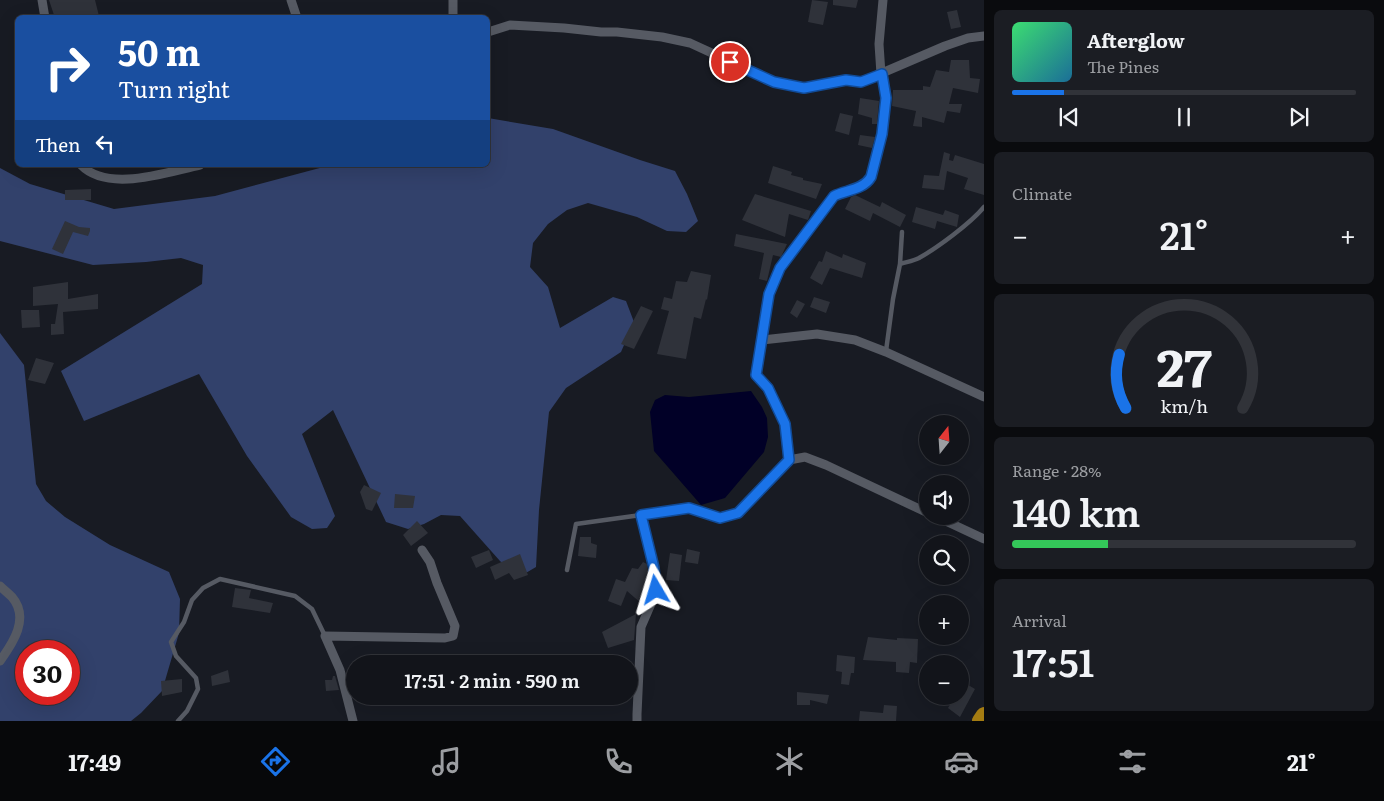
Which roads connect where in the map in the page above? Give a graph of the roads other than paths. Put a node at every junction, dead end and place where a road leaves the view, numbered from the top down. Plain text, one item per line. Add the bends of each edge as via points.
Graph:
1 (42, 0) edge
2 (291, 0) edge
3 (453, 0) edge
4 (883, 0) edge
5 (45, 15) edge
6 (296, 15) edge
7 (453, 15) edge
8 (490, 31) edge
9 (984, 36) edge
10 (882, 74) junction
11 (83, 167) edge
12 (191, 167) edge
13 (984, 207) edge
14 (902, 232) dead end
15 (900, 264) junction
16 (762, 340) junction
17 (886, 352) junction
18 (984, 397) edge
19 (789, 460) junction
20 (919, 509) edge
21 (641, 515) junction
22 (954, 525) edge
23 (984, 539) edge
24 (422, 550) dead end
25 (567, 570) dead end
26 (0, 586) edge
27 (325, 636) junction
28 (0, 661) edge
29 (984, 715) edge
30 (178, 721) edge
31 (353, 721) edge
32 (637, 721) edge
33 (980, 721) edge

1 - 5 street
2 - 6 street
3 - 7 street
4 - 10 street via 879,44
8 - 10 street via 510,25 662,37 690,43 774,82 804,88 846,80 861,82
9 - 10 street via 945,46
10 - 16 street via 886,98 882,134 871,177 868,183 834,196 780,268 769,294
11 - 12 street via 114,180 136,179
13 - 15 lane via 941,244 917,259
14 - 15 lane
15 - 17 lane
16 - 17 street via 817,334 855,340
16 - 19 street via 756,375 768,388 785,424
17 - 18 street
19 - 20 street via 805,457
19 - 21 street via 738,513 720,518 689,508
21 - 25 lane via 576,524
21 - 32 street via 656,590 641,627
22 - 23 street
24 - 27 street via 430,562 455,626 452,636
26 - 28 street via 13,598 20,613 20,625
27 - 30 lane via 312,610 295,596 220,579 203,588 192,600 184,622 171,642 176,656 196,678 198,689
27 - 31 street via 340,670
29 - 33 highway

